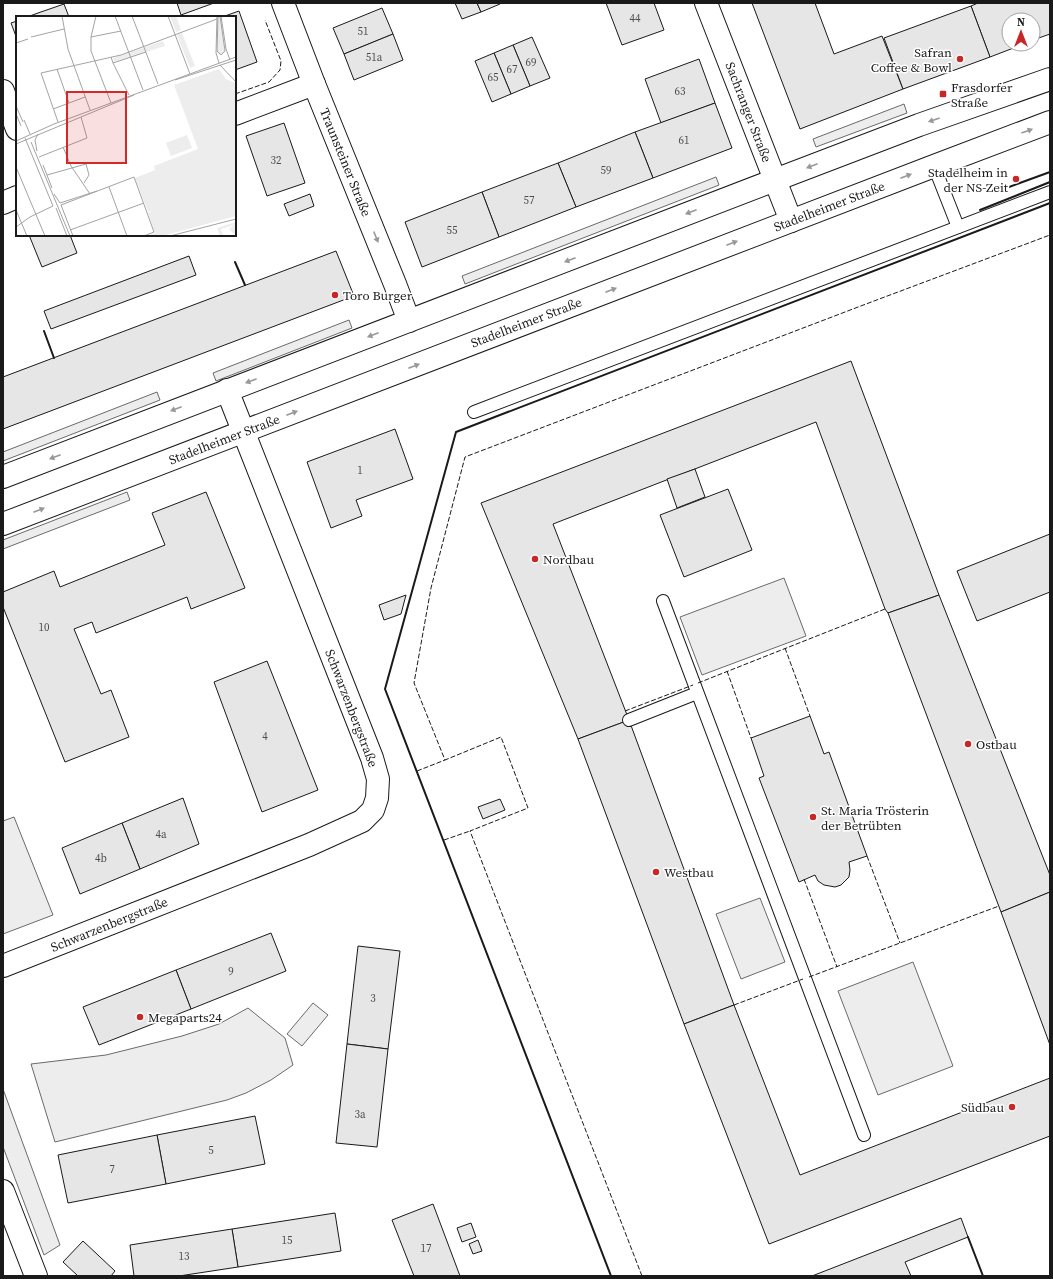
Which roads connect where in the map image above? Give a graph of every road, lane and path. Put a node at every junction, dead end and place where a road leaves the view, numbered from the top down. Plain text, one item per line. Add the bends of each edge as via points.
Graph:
1 (283, 3) edge
2 (706, 3) edge
3 (1050, 79) edge
4 (314, 84) junction
5 (3, 91) edge
6 (236, 114) edge
7 (1050, 122) edge
8 (16, 126) edge
9 (934, 166) junction
10 (775, 180) junction
11 (1050, 192) edge
12 (16, 197) edge
13 (3, 203) edge
14 (791, 221) junction
15 (958, 227) junction
16 (409, 321) junction
17 (227, 390) junction
18 (474, 412) dead end
19 (243, 432) junction
20 (3, 477) edge
21 (3, 524) edge
22 (663, 601) dead end
23 (698, 693) junction
24 (629, 720) dead end
25 (3, 966) edge
26 (864, 1135) dead end
27 (3, 1191) edge
28 (36, 1276) edge

1 - 4 main road, Traunsteiner Straße
2 - 10 main road, Sachranger Straße
3 -> 10 main road
4 - 6 main road
4 -> 16 main road, Traunsteiner Straße
5 - 8 main road
9 -> 7 main road, Stadelheimer Straße
14 -> 9 main road, Stadelheimer Straße
9 - 15 lane
10 - 14 main road, Sachranger Straße
10 -> 16 main road
11 - 15 lane
12 - 13 main road
19 -> 14 main road, Stadelheimer Straße
15 - 18 lane
16 -> 17 main road
17 - 19 main road, Schwarzenbergstraße
17 -> 20 main road
21 -> 19 main road, Stadelheimer Straße
19 - 25 main road, Schwarzenbergstraße via 372,758 378,779 377,798 373,810 362,821 309,845
22 - 23 lane
23 - 24 lane
23 - 26 lane
27 - 28 main road

